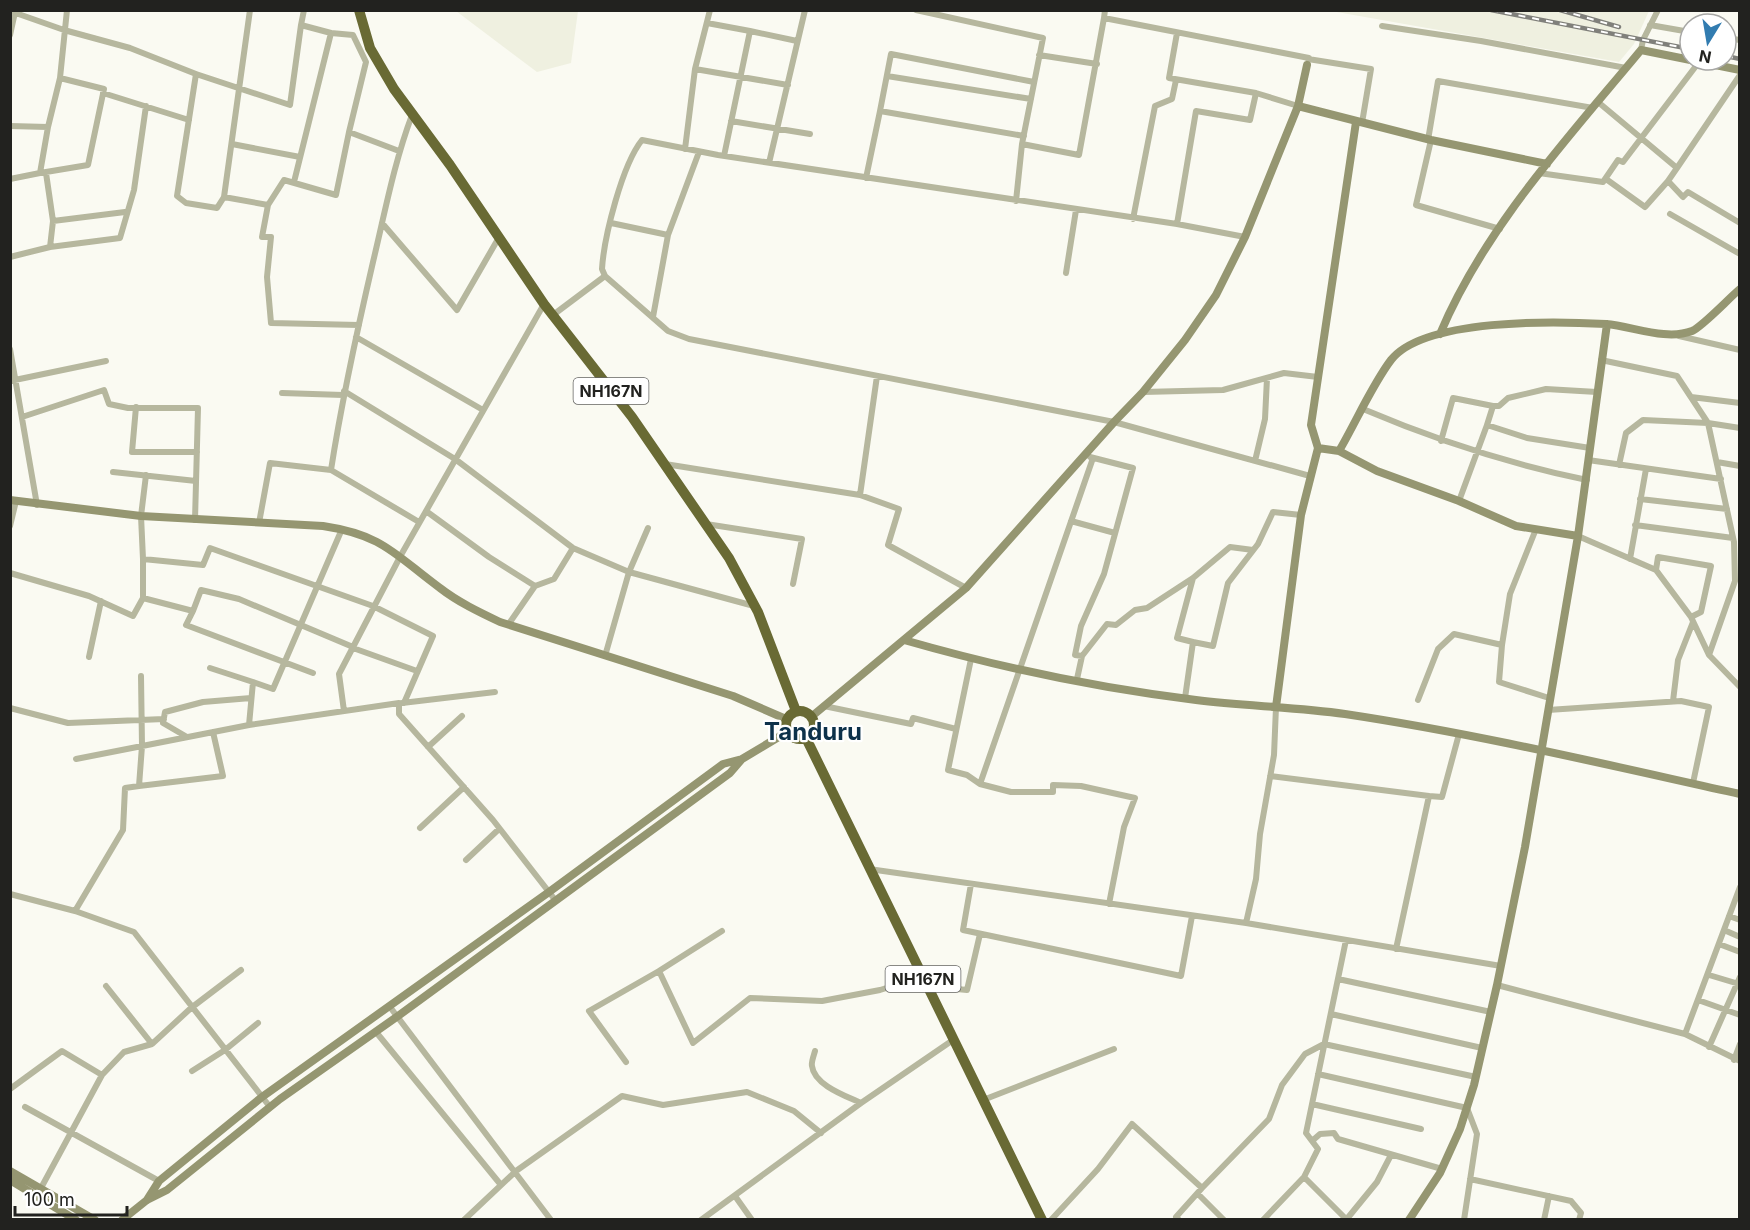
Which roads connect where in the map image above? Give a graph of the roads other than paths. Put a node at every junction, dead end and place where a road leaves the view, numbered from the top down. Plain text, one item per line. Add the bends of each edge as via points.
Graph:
1 (67, 10) edge
2 (250, 10) edge
3 (304, 10) edge
4 (359, 10) edge
5 (710, 10) edge
6 (805, 10) edge
7 (916, 10) edge
8 (1105, 10) edge
9 (1658, 10) edge
10 (13, 11) edge
11 (1104, 18) junction
12 (707, 23) junction
13 (301, 25) junction
14 (1650, 25) junction
15 (1382, 26) dead end
16 (64, 30) junction
17 (1678, 30) edge
18 (750, 31) junction
19 (331, 33) junction
20 (1177, 33) junction
21 (10, 36) edge
22 (797, 41) junction
23 (1641, 50) junction
24 (1040, 55) junction
25 (1678, 58) edge
26 (1308, 61) junction
27 (1096, 63) junction
28 (1626, 68) junction
29 (695, 69) junction
30 (1692, 72) edge
31 (196, 74) junction
32 (1740, 75) edge
33 (887, 76) junction
34 (741, 77) junction
35 (60, 78) junction
36 (1176, 80) junction
37 (1034, 82) junction
38 (788, 85) junction
39 (240, 89) junction
40 (103, 93) junction
41 (1256, 93) junction
42 (1031, 99) junction
43 (1595, 105) junction
44 (146, 106) junction
45 (1298, 106) junction
46 (880, 111) junction
47 (412, 115) junction
48 (189, 120) junction
49 (731, 121) junction
50 (1359, 122) junction
51 (10, 126) edge
52 (48, 127) junction
53 (777, 129) junction
54 (349, 132) junction
55 (810, 134) dead end
56 (1024, 136) junction
57 (1430, 140) junction
58 (1641, 140) junction
59 (232, 144) junction
60 (1022, 144) junction
61 (685, 149) junction
62 (399, 151) junction
63 (699, 152) junction
64 (724, 156) junction
65 (300, 157) junction
66 (769, 164) junction
67 (1547, 164) junction
68 (1677, 168) junction
69 (43, 173) junction
70 (1539, 173) junction
71 (866, 178) junction
72 (1606, 178) junction
73 (10, 179) edge
74 (294, 182) junction
75 (1668, 182) junction
76 (224, 197) junction
77 (1016, 201) junction
78 (268, 205) junction
79 (1076, 210) junction
80 (125, 212) junction
81 (1670, 214) dead end
82 (1133, 219) junction
83 (52, 221) junction
84 (382, 223) junction
85 (611, 223) junction
86 (1740, 223) edge
87 (1177, 224) junction
88 (1501, 229) junction
89 (668, 235) junction
90 (1245, 237) junction
91 (498, 239) junction
92 (50, 247) junction
93 (1740, 254) edge
94 (10, 257) edge
95 (1066, 273) dead end
96 (605, 276) junction
97 (1740, 289) edge
98 (544, 304) junction
99 (553, 315) junction
100 (653, 317) junction
101 (359, 324) junction
102 (1607, 324) junction
103 (1440, 334) junction
104 (1669, 334) junction
105 (356, 337) junction
106 (10, 349) edge
107 (1740, 350) edge
108 (1602, 360) junction
109 (106, 361) dead end
110 (877, 376) junction
111 (1318, 377) junction
112 (1267, 378) junction
113 (14, 381) edge
114 (1143, 392) junction
115 (1598, 392) junction
116 (282, 393) dead end
117 (343, 393) junction
118 (1691, 397) junction
119 (1740, 403) edge
120 (1493, 406) junction
121 (136, 407) junction
122 (1363, 409) junction
123 (483, 410) junction
124 (22, 417) junction
125 (1114, 422) junction
126 (1708, 423) junction
127 (1487, 425) junction
128 (1740, 428) edge
129 (1441, 441) junction
130 (1318, 448) junction
131 (1590, 448) junction
132 (1339, 451) junction
133 (197, 452) junction
134 (1478, 453) junction
135 (1088, 457) junction
136 (455, 459) junction
137 (1588, 460) junction
138 (1255, 461) junction
139 (1717, 462) junction
140 (664, 464) junction
141 (1619, 465) junction
142 (1740, 466) edge
143 (1646, 469) junction
144 (331, 470) junction
145 (113, 472) dead end
146 (147, 475) junction
147 (1310, 476) junction
148 (1587, 480) junction
149 (1721, 480) junction
150 (196, 481) junction
151 (860, 495) junction
152 (1640, 499) junction
153 (13, 501) edge
154 (1460, 501) junction
155 (37, 505) junction
156 (1727, 509) junction
157 (426, 511) junction
158 (1300, 515) junction
159 (141, 516) junction
160 (195, 519) junction
161 (1071, 521) junction
162 (419, 522) junction
163 (260, 523) junction
164 (706, 524) junction
165 (1635, 525) junction
166 (10, 526) edge
167 (648, 528) dead end
168 (342, 529) junction
169 (1536, 529) junction
170 (1115, 533) junction
171 (1578, 536) junction
172 (1733, 538) junction
173 (573, 548) junction
174 (1253, 550) junction
175 (401, 555) junction
176 (143, 559) junction
177 (1630, 559) junction
178 (1656, 570) junction
179 (629, 572) junction
180 (10, 573) edge
181 (1193, 578) junction
182 (793, 584) dead end
183 (318, 586) junction
184 (535, 586) junction
185 (966, 588) junction
186 (143, 598) junction
187 (101, 601) junction
188 (755, 606) junction
189 (373, 607) junction
190 (193, 611) junction
191 (1692, 620) junction
192 (302, 626) junction
193 (508, 626) junction
194 (904, 639) junction
195 (1193, 642) junction
196 (1502, 645) junction
197 (353, 647) junction
198 (1708, 655) junction
199 (605, 656) junction
200 (1082, 656) junction
201 (89, 657) dead end
202 (971, 659) junction
203 (286, 664) junction
204 (210, 668) dead end
205 (1020, 670) junction
206 (417, 671) junction
207 (313, 673) dead end
208 (141, 676) dead end
209 (1077, 680) junction
210 (253, 682) junction
211 (1740, 687) edge
212 (495, 692) dead end
213 (251, 698) junction
214 (1185, 698) junction
215 (1549, 698) junction
216 (1418, 700) dead end
217 (1673, 702) junction
218 (401, 703) junction
219 (824, 706) junction
220 (1276, 707) junction
221 (10, 708) edge
222 (1548, 710) junction
223 (344, 711) junction
224 (796, 711) junction
225 (462, 716) dead end
226 (811, 717) junction
227 (164, 719) junction
228 (786, 719) junction
229 (142, 721) junction
230 (249, 725) junction
231 (956, 729) junction
232 (213, 732) junction
233 (787, 732) junction
234 (1459, 734) junction
235 (187, 737) junction
236 (806, 738) junction
237 (142, 746) junction
238 (428, 747) junction
239 (1541, 750) junction
240 (76, 759) dead end
241 (742, 759) junction
242 (1270, 776) junction
243 (1693, 783) junction
244 (980, 784) junction
245 (139, 786) junction
246 (464, 787) junction
247 (1740, 794) edge
248 (1429, 796) junction
249 (420, 828) dead end
250 (499, 828) junction
251 (466, 860) dead end
252 (869, 869) junction
253 (971, 884) junction
254 (1739, 888) edge
255 (549, 892) junction
256 (10, 894) edge
257 (556, 901) junction
258 (1109, 904) junction
259 (75, 911) junction
260 (1192, 916) junction
261 (1729, 916) junction
262 (1740, 920) edge
263 (1246, 923) junction
264 (1724, 930) junction
265 (722, 931) dead end
266 (980, 934) junction
267 (1740, 937) edge
268 (1346, 940) junction
269 (1719, 944) junction
270 (1396, 949) junction
271 (1740, 952) edge
272 (1501, 966) junction
273 (241, 970) dead end
274 (659, 971) junction
275 (1709, 975) junction
276 (1338, 979) junction
277 (924, 981) junction
278 (1739, 981) edge
279 (1497, 985) junction
280 (106, 986) dead end
281 (1698, 1000) junction
282 (390, 1007) junction
283 (191, 1008) junction
284 (1725, 1010) junction
285 (1491, 1012) junction
286 (1331, 1014) junction
287 (1740, 1015) edge
288 (398, 1017) junction
289 (258, 1023) dead end
290 (376, 1032) junction
291 (1685, 1034) junction
292 (953, 1040) junction
293 (152, 1044) junction
294 (1324, 1044) junction
295 (1740, 1044) edge
296 (1709, 1047) junction
297 (1114, 1048) dead end
298 (1482, 1048) junction
299 (225, 1050) junction
300 (815, 1051) dead end
301 (1737, 1060) edge
302 (626, 1062) dead end
303 (192, 1071) dead end
304 (1318, 1074) junction
305 (102, 1075) junction
306 (1476, 1077) junction
307 (10, 1089) edge
308 (262, 1097) junction
309 (983, 1100) junction
310 (861, 1103) junction
311 (1312, 1104) junction
312 (25, 1107) dead end
313 (270, 1107) junction
314 (1467, 1108) junction
315 (1421, 1129) dead end
316 (71, 1133) junction
317 (821, 1133) junction
318 (1312, 1141) junction
319 (1391, 1155) junction
320 (1442, 1169) junction
321 (10, 1171) edge
322 (516, 1171) junction
323 (1304, 1177) junction
324 (1470, 1179) junction
325 (10, 1180) edge
326 (159, 1180) junction
327 (501, 1185) junction
328 (41, 1188) junction
329 (1200, 1191) junction
330 (735, 1196) junction
331 (1550, 1196) junction
332 (147, 1200) junction
333 (472, 1212) junction
334 (1176, 1219) edge
335 (1347, 1219) edge
336 (76, 1220) edge
337 (95, 1220) edge
338 (122, 1220) edge
339 (464, 1220) edge
340 (478, 1220) edge
341 (551, 1220) edge
342 (701, 1220) edge
343 (752, 1220) edge
344 (1042, 1220) edge
345 (1051, 1220) edge
346 (1224, 1220) edge
347 (1263, 1220) edge
348 (1409, 1220) edge
349 (1464, 1220) edge
350 (1544, 1220) edge
351 (1579, 1220) edge

1 - 16 street
2 - 39 street
3 - 13 street
4 - 47 highway, NH167N via 370,48
5 - 12 street
6 - 22 street
7 - 24 street via 1043,38
8 - 11 street
9 - 14 street
10 - 16 street
10 - 21 street
11 - 20 street
11 - 27 street
12 - 18 street
12 - 29 street
13 - 19 street
13 - 39 street via 290,105
14 - 17 street
14 - 23 street
15 - 28 street
16 - 31 street via 130,48
16 - 35 street
18 - 22 street
18 - 34 street
19 - 54 street via 354,35 366,62
19 - 65 street
20 - 26 street
20 - 36 street via 1169,78
22 - 38 street
23 - 25 street
23 - 28 street
24 - 27 street
24 - 37 street
26 - 45 street
26 - 50 street via 1371,69
27 - 60 street via 1079,155
28 - 43 street
29 - 34 street
29 - 61 street
30 - 58 street
31 - 39 street
31 - 48 street
32 - 68 street
33 - 37 street via 891,54
33 - 42 street
33 - 46 street
34 - 38 street
34 - 49 street
35 - 40 street via 104,89
35 - 52 street
36 - 41 street
36 - 82 street via 1172,99 1155,106
37 - 42 street
38 - 53 street
39 - 59 street
40 - 44 street
40 - 69 street via 88,165
41 - 45 street
41 - 87 street via 1250,120 1196,111
42 - 56 street
43 - 57 street via 1438,81
43 - 58 street
43 - 67 street
44 - 48 street
44 - 80 street via 134,190
45 - 50 street
45 - 90 street
46 - 56 street
46 - 71 street
47 - 62 street
47 - 91 highway, NH167N
48 - 76 street via 177,196 186,203 217,208
49 - 53 street
49 - 64 street
50 - 57 street
50 - 111 street
51 - 52 street
52 - 69 street
53 - 55 street
53 - 66 street
54 - 62 street
54 - 74 street via 336,195
56 - 60 street
57 - 67 street
57 - 88 street via 1416,205
58 - 68 street
58 - 72 street via 1623,162 1618,160
59 - 65 street
59 - 76 street
60 - 77 street
61 - 63 street
61 - 85 street via 642,140 629,163
62 - 84 street
63 - 64 street
63 - 89 street
64 - 66 street
65 - 74 street
66 - 71 street
67 - 70 street
68 - 75 street
69 - 73 street
69 - 83 street
70 - 72 street via 1604,182
70 - 88 street
71 - 77 street
72 - 75 street via 1645,207
74 - 78 street via 285,180
75 - 86 street via 1683,197 1688,192
76 - 78 street
77 - 79 street
78 - 101 street via 261,237 271,237 267,277 271,323
79 - 82 street
79 - 95 street
80 - 83 street
80 - 92 street via 120,238
81 - 93 street
82 - 87 street
83 - 92 street
84 - 91 street via 457,310
84 - 101 street
85 - 89 street
85 - 96 street via 603,255
87 - 90 street
88 - 103 street via 1452,305
89 - 100 street
90 - 114 street via 1216,296
91 - 98 highway, NH167N
92 - 94 street
96 - 99 street
96 - 100 street
97 - 104 street via 1692,331
98 - 99 highway, NH167N
98 - 123 street
99 - 140 highway, NH167N
100 - 110 street via 668,331 689,339
101 - 105 street
102 - 103 street via 1537,323
102 - 104 street
102 - 108 street
103 - 122 street via 1425,337 1392,359
104 - 107 street
105 - 117 street
105 - 123 street
106 - 113 street
108 - 115 street
108 - 118 street via 1677,376
109 - 113 street
110 - 125 street
110 - 151 street
111 - 112 street via 1284,373
111 - 130 street via 1311,425
112 - 114 street via 1223,390
112 - 138 street via 1265,419
113 - 124 street
114 - 125 street
115 - 120 street via 1546,389 1508,398
115 - 131 street
116 - 117 street
117 - 136 street
117 - 144 street
118 - 119 street
118 - 126 street
120 - 127 street
120 - 129 street via 1453,398
121 - 124 street via 109,404 104,390
121 - 133 street via 198,408
121 - 133 street via 132,452
122 - 129 street
122 - 132 street
123 - 136 street
124 - 155 street
125 - 135 street
125 - 138 street
126 - 128 street
126 - 139 street
126 - 141 street via 1643,420 1626,433
127 - 131 street via 1527,438
127 - 134 street
129 - 134 street
130 - 132 street
130 - 147 street
131 - 137 street
132 - 154 street via 1377,471
133 - 150 street
134 - 148 street
134 - 154 street
135 - 161 street
135 - 170 street via 1133,468
135 - 185 street
136 - 157 street
136 - 173 street
137 - 141 street
137 - 148 street
138 - 147 street
139 - 142 street
139 - 149 street
140 - 151 street
140 - 164 highway, NH167N
141 - 143 street
143 - 149 street
143 - 152 street
144 - 162 street
144 - 163 street via 270,463
145 - 146 street
146 - 150 street
146 - 159 street
147 - 158 street
148 - 171 street
149 - 156 street
150 - 160 street
151 - 185 street via 899,509 888,545
152 - 156 street
152 - 165 street
153 - 155 street
153 - 166 street
154 - 169 street via 1516,526
155 - 159 street
156 - 172 street
157 - 162 street
157 - 184 street
158 - 174 street via 1273,512
158 - 220 street
159 - 160 street
159 - 176 street
160 - 163 street
161 - 170 street
161 - 205 street
162 - 175 street
163 - 168 street
164 - 182 street via 802,539
164 - 188 highway, NH167N
165 - 172 street
165 - 177 street
167 - 179 street
168 - 175 street via 378,541
168 - 183 street
169 - 171 street
169 - 196 street via 1510,594
170 - 200 street via 1104,574 1081,626 1075,655
171 - 177 street
171 - 215 street
172 - 198 street via 1735,581
173 - 179 street
173 - 184 street via 554,579
174 - 181 street via 1230,548
174 - 195 street via 1228,583 1214,646
175 - 189 street
175 - 193 street via 466,606
176 - 183 street via 203,565 210,548
176 - 186 street
177 - 178 street
178 - 191 street
178 - 191 street via 1658,556 1711,566 1701,612
179 - 188 street
179 - 199 street
180 - 187 street
181 - 195 street via 1177,638
181 - 200 street via 1116,625 1107,624
183 - 189 street
183 - 192 street
184 - 193 street
185 - 194 street
186 - 187 street via 133,616
186 - 190 street
187 - 201 street
188 - 224 highway, NH167N
189 - 197 street
189 - 206 street via 433,636
190 - 192 street via 201,590 239,599
190 - 203 street via 186,625
191 - 198 street
191 - 217 street via 1678,660
192 - 197 street
192 - 203 street
193 - 199 street
194 - 202 street
194 - 219 street
195 - 214 street
196 - 215 street via 1499,682
196 - 216 street via 1454,634 1438,648
197 - 206 street
197 - 223 street via 339,674
198 - 211 street
199 - 228 street via 733,696
200 - 209 street
202 - 205 street
202 - 231 street
203 - 207 street
203 - 210 street via 273,689
204 - 210 street
205 - 209 street
205 - 244 street
206 - 218 street
208 - 229 street
209 - 214 street
210 - 213 street
212 - 218 street
213 - 227 street via 203,702 165,712
213 - 230 street
214 - 220 street
215 - 222 street
217 - 222 street
217 - 243 street via 1709,707
218 - 223 street
218 - 238 street via 399,714
219 - 226 street
219 - 231 street via 911,724 913,718
220 - 234 street
220 - 242 street
221 - 229 street via 68,723
222 - 239 street
223 - 230 street
224 - 226 highway
224 - 228 highway
225 - 238 street
226 - 236 highway via 814,727
227 - 229 street
227 - 235 street via 163,723
228 - 233 highway
229 - 237 street
230 - 232 street
231 - 244 street via 948,770 967,775
232 - 235 street
232 - 245 street via 223,776
233 - 236 highway via 794,738
233 - 241 street
234 - 239 street
234 - 248 street via 1442,796
235 - 237 street
236 - 252 highway, NH167N
237 - 240 street
237 - 245 street
238 - 246 street
239 - 243 street
239 - 272 street
241 - 255 street via 723,764
241 - 257 street via 730,773
242 - 248 street
242 - 263 street
243 - 247 street
244 - 258 street via 1011,792 1053,792 1053,785 1081,786 1135,798 1124,827
245 - 259 street via 124,788 123,830
246 - 249 street
246 - 250 street
248 - 270 street
250 - 251 street
250 - 255 street
252 - 253 street
252 - 277 highway, NH167N
253 - 258 street
253 - 266 street via 963,930
254 - 261 street
255 - 257 street
255 - 282 street
256 - 259 street
257 - 288 street
258 - 260 street
259 - 283 street via 134,932
260 - 263 street
260 - 266 street via 1181,976
261 - 262 street
261 - 264 street
263 - 268 street
264 - 267 street
264 - 269 street
265 - 274 street
266 - 277 street via 967,990
268 - 270 street
268 - 276 street
269 - 271 street
269 - 275 street
270 - 272 street
272 - 279 street
273 - 283 street
274 - 277 street via 693,1043 750,998 822,1001
274 - 302 street via 589,1011
275 - 278 street
275 - 281 street
276 - 285 street
276 - 286 street
277 - 292 highway, NH167N
278 - 284 street
279 - 285 street
279 - 291 street
280 - 293 street
281 - 284 street
281 - 291 street
282 - 288 street
282 - 308 street
283 - 293 street
283 - 299 street
284 - 287 street
284 - 296 street
285 - 298 street
286 - 294 street
286 - 298 street
288 - 290 street
288 - 322 street
289 - 299 street
290 - 313 street
290 - 327 street
291 - 296 street
292 - 309 highway, NH167N
292 - 310 street
293 - 305 street via 124,1052
294 - 304 street
294 - 306 street
294 - 329 street via 1305,1054 1282,1085 1269,1119
295 - 301 street
296 - 301 street
297 - 309 street
298 - 306 street
299 - 303 street
299 - 308 street
300 - 310 street via 812,1066 818,1077
304 - 311 street
304 - 314 street
305 - 307 street via 62,1051
305 - 316 street
306 - 314 street
308 - 313 street
308 - 326 street
309 - 344 highway, NH167N
310 - 317 street
311 - 315 street
311 - 318 street via 1306,1133
312 - 316 street
313 - 332 street via 167,1190
314 - 320 street
314 - 324 street via 1478,1134
316 - 326 street
316 - 328 street
317 - 322 street via 794,1111 747,1092 663,1105 622,1096
317 - 330 street
318 - 319 street via 1320,1134 1334,1133 1338,1139
318 - 323 street via 1318,1149
319 - 320 street
319 - 335 street via 1377,1182
320 - 348 street
321 - 328 street
322 - 327 street
322 - 341 street
323 - 335 street
323 - 347 street
324 - 331 street
324 - 349 street
325 - 336 street
326 - 332 street
327 - 333 street
328 - 337 street
329 - 334 street
329 - 345 street via 1132,1124 1098,1169
329 - 346 street
330 - 342 street
330 - 343 street
331 - 350 street
331 - 351 street via 1571,1201 1581,1213
332 - 338 street
333 - 339 street
333 - 340 street

